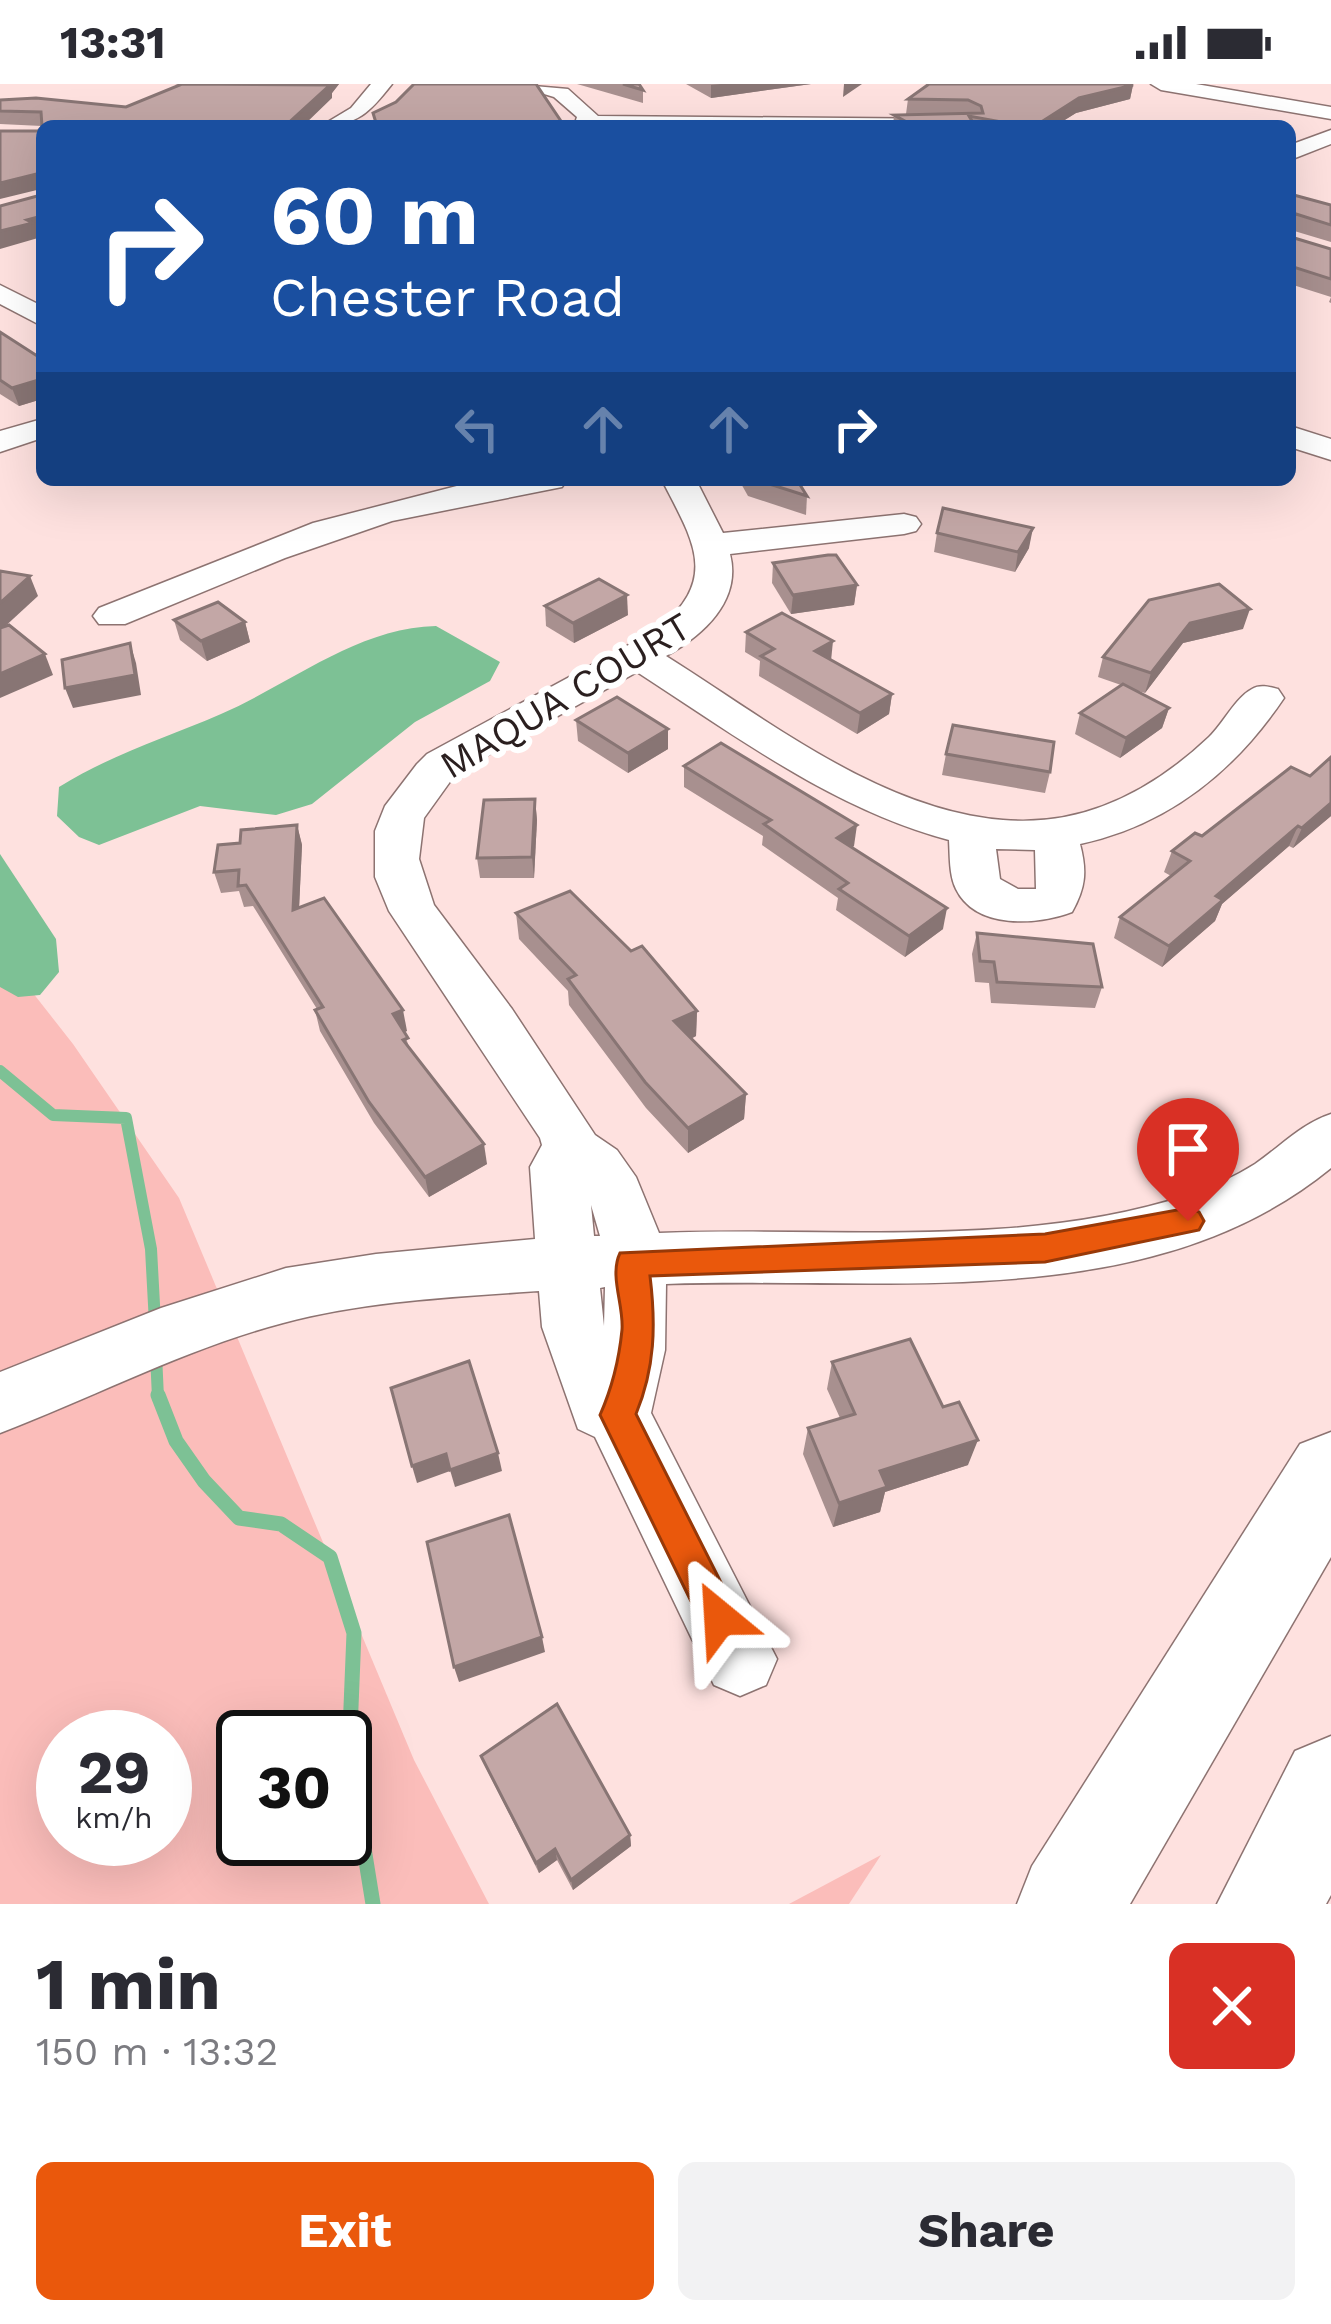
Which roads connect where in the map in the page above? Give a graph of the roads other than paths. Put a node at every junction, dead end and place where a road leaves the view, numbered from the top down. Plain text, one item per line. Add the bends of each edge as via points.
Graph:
1 (382, 84) edge
2 (520, 84) edge
3 (1161, 84) edge
4 (797, 99) dead end
5 (1324, 115) edge
6 (343, 120) edge
7 (587, 120) edge
8 (809, 120) edge
9 (1331, 136) edge
10 (1296, 151) edge
11 (0, 293) edge
12 (36, 314) edge
13 (36, 430) edge
14 (1296, 438) edge
15 (0, 442) edge
16 (1331, 450) edge
17 (509, 486) edge
18 (682, 486) edge
19 (904, 524) dead end
20 (711, 545) junction
21 (112, 616) dead end
22 (638, 656) junction
23 (1264, 698) dead end
24 (970, 828) junction
25 (1054, 832) junction
26 (1331, 1136) edge
27 (571, 1149) junction
28 (632, 1262) junction
29 (566, 1267) junction
30 (0, 1403) edge
31 (618, 1415) junction
32 (1331, 1474) edge
33 (740, 1659) dead end
34 (1331, 1787) edge
35 (1070, 1904) edge
36 (1270, 1904) edge

1 - 6 street
2 - 7 street via 576,100
3 - 5 street
4 - 8 street
9 - 10 street
11 - 12 street
13 - 15 street
14 - 16 street
17 - 21 street via 340,522
18 - 20 street, MAQUA COURT
19 - 20 street
20 - 22 street, MAQUA COURT via 717,572 705,608
22 - 24 street via 876,799
22 - 27 street, MAQUA COURT via 442,763 419,786 397,831 395,860 415,912
23 - 25 street via 1216,758 1147,809
24 - 25 street
24 - 25 street via 977,885 1001,903 1025,907 1055,900 1062,888
26 - 28 street via 1260,1189 1188,1221 1118,1238 1045,1248
27 - 28 street, MAQUA COURT via 591,1157 619,1196
27 - 29 street via 558,1167
28 - 29 street
28 - 31 street, MAQUA COURT via 639,1326
29 - 30 street via 319,1288 219,1317
29 - 31 street via 573,1327 601,1407
31 - 33 street
32 - 35 highway
34 - 36 highway

